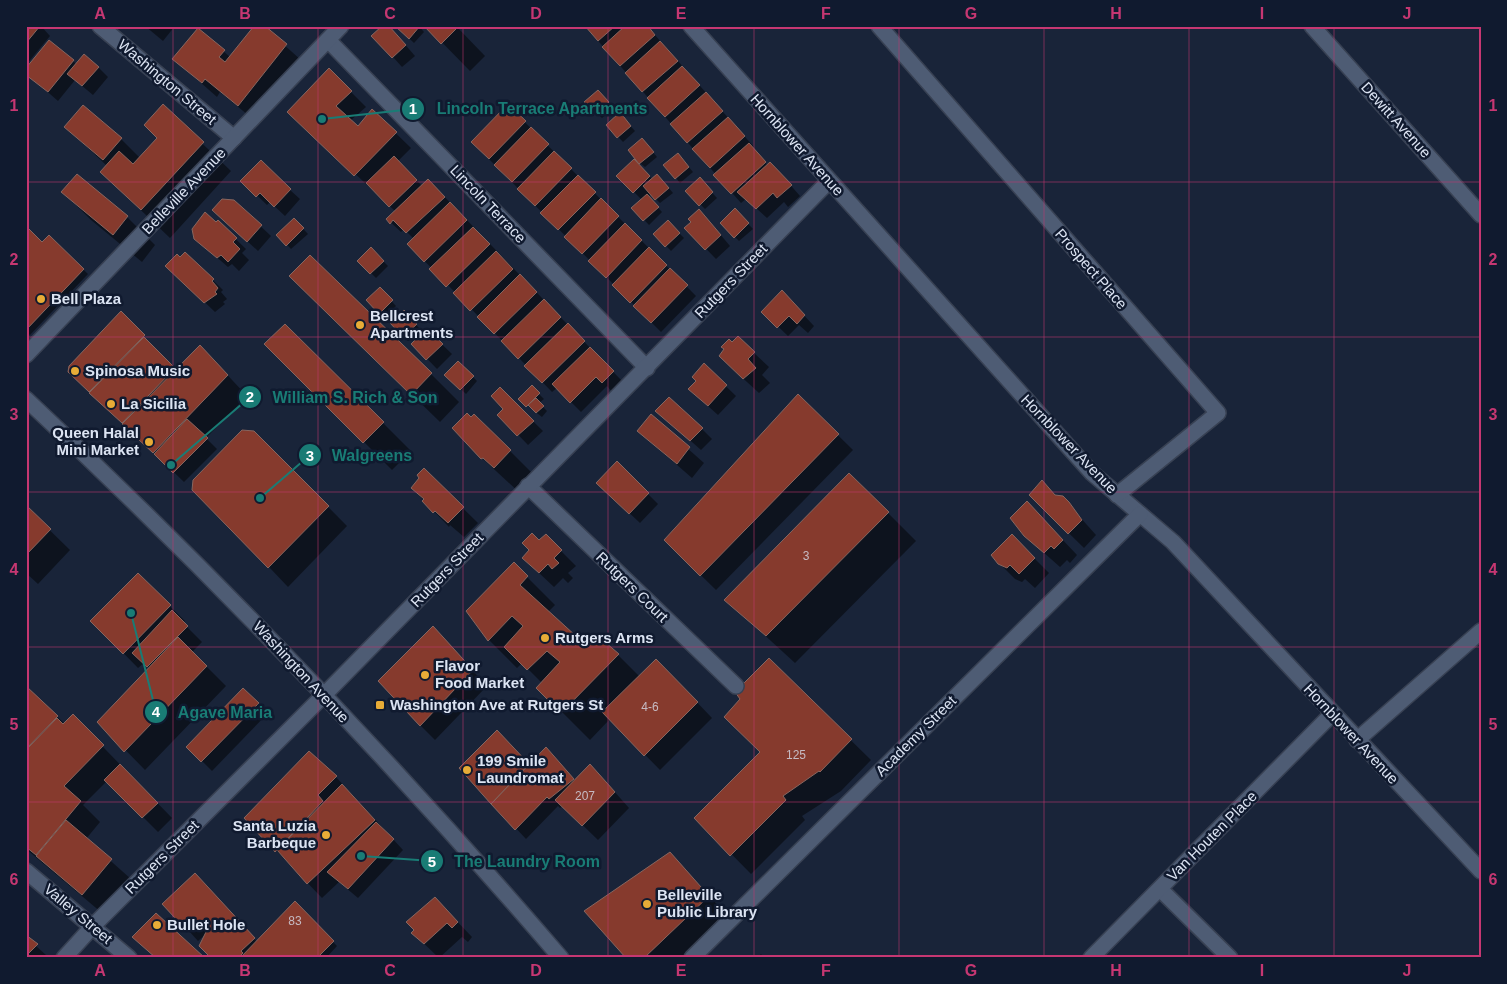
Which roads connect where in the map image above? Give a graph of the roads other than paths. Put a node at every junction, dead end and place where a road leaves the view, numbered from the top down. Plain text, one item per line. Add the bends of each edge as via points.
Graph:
1 (100, 26) edge
2 (341, 26) edge
3 (691, 26) edge
4 (879, 26) edge
5 (1312, 26) edge
6 (328, 40) junction
7 (234, 138) junction
8 (829, 181) junction
9 (1481, 215) edge
10 (26, 355) edge
11 (647, 368) junction
12 (26, 399) edge
13 (528, 486) junction
14 (1117, 495) junction
15 (1140, 514) junction
16 (1481, 631) edge
17 (736, 686) dead end
18 (324, 696) junction
19 (1332, 714) junction
20 (1358, 740) junction
21 (26, 871) edge
22 (1481, 871) edge
23 (1160, 889) junction
24 (93, 926) junction
25 (64, 958) edge
26 (130, 958) edge
27 (561, 958) edge
28 (692, 958) edge
29 (1091, 958) edge
30 (1230, 958) edge

1 - 7 street, Washington Street
2 - 6 street, Belleville Avenue
3 - 8 street, Hornblower Avenue
4 - 14 street, Prospect Place via 1218,413
5 - 9 street, Dewitt Avenue
6 - 7 street, Belleville Avenue
6 - 11 street, Lincoln Terrace
7 - 10 street, Belleville Avenue
8 - 11 street, Rutgers Street
8 - 14 street, Hornblower Avenue via 1092,473
11 - 13 street, Rutgers Street
12 - 18 street, Washington Avenue via 146,514
13 - 17 street, Rutgers Court
13 - 18 street, Rutgers Street
14 - 15 street, Hornblower Avenue
15 - 19 street, Hornblower Avenue via 1173,542
15 - 28 street, Academy Street
16 - 20 street
18 - 24 street, Rutgers Street
18 - 27 street, Washington Avenue
19 - 20 street, Hornblower Avenue
19 - 23 street, Van Houten Place
20 - 22 street, Hornblower Avenue
21 - 24 street, Valley Street
23 - 29 street, Van Houten Place
23 - 30 street
24 - 25 street, Rutgers Street
24 - 26 street, Valley Street

